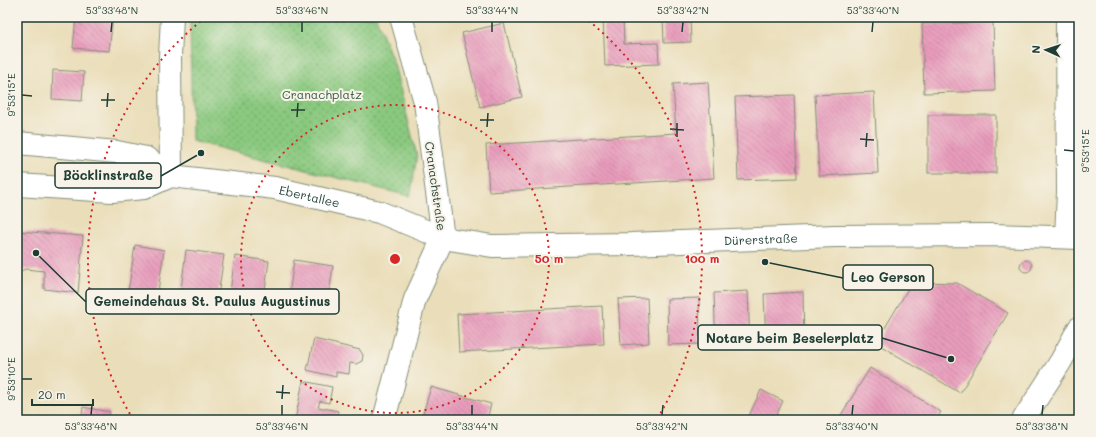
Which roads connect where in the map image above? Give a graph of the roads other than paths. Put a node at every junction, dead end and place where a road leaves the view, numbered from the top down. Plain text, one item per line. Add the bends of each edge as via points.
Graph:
1 (172, 17) edge
2 (401, 17) edge
3 (1067, 17) edge
4 (17, 144) edge
5 (171, 176) junction
6 (17, 185) edge
7 (444, 238) junction
8 (1072, 238) edge
9 (1079, 328) edge
10 (384, 420) edge
11 (1023, 420) edge

1 - 5 main road
2 - 7 main road, Cranachstraße via 425,102
3 - 8 main road via 1068,192
4 - 5 main road, Ebertallee via 117,152 146,158
5 - 6 main road via 144,188 112,191
5 - 7 main road, Ebertallee via 275,188 379,212
7 - 8 main road, Dürerstraße via 492,246 631,244 835,236 994,235
7 - 10 main road, Cranachstraße via 415,299
9 - 11 main road

